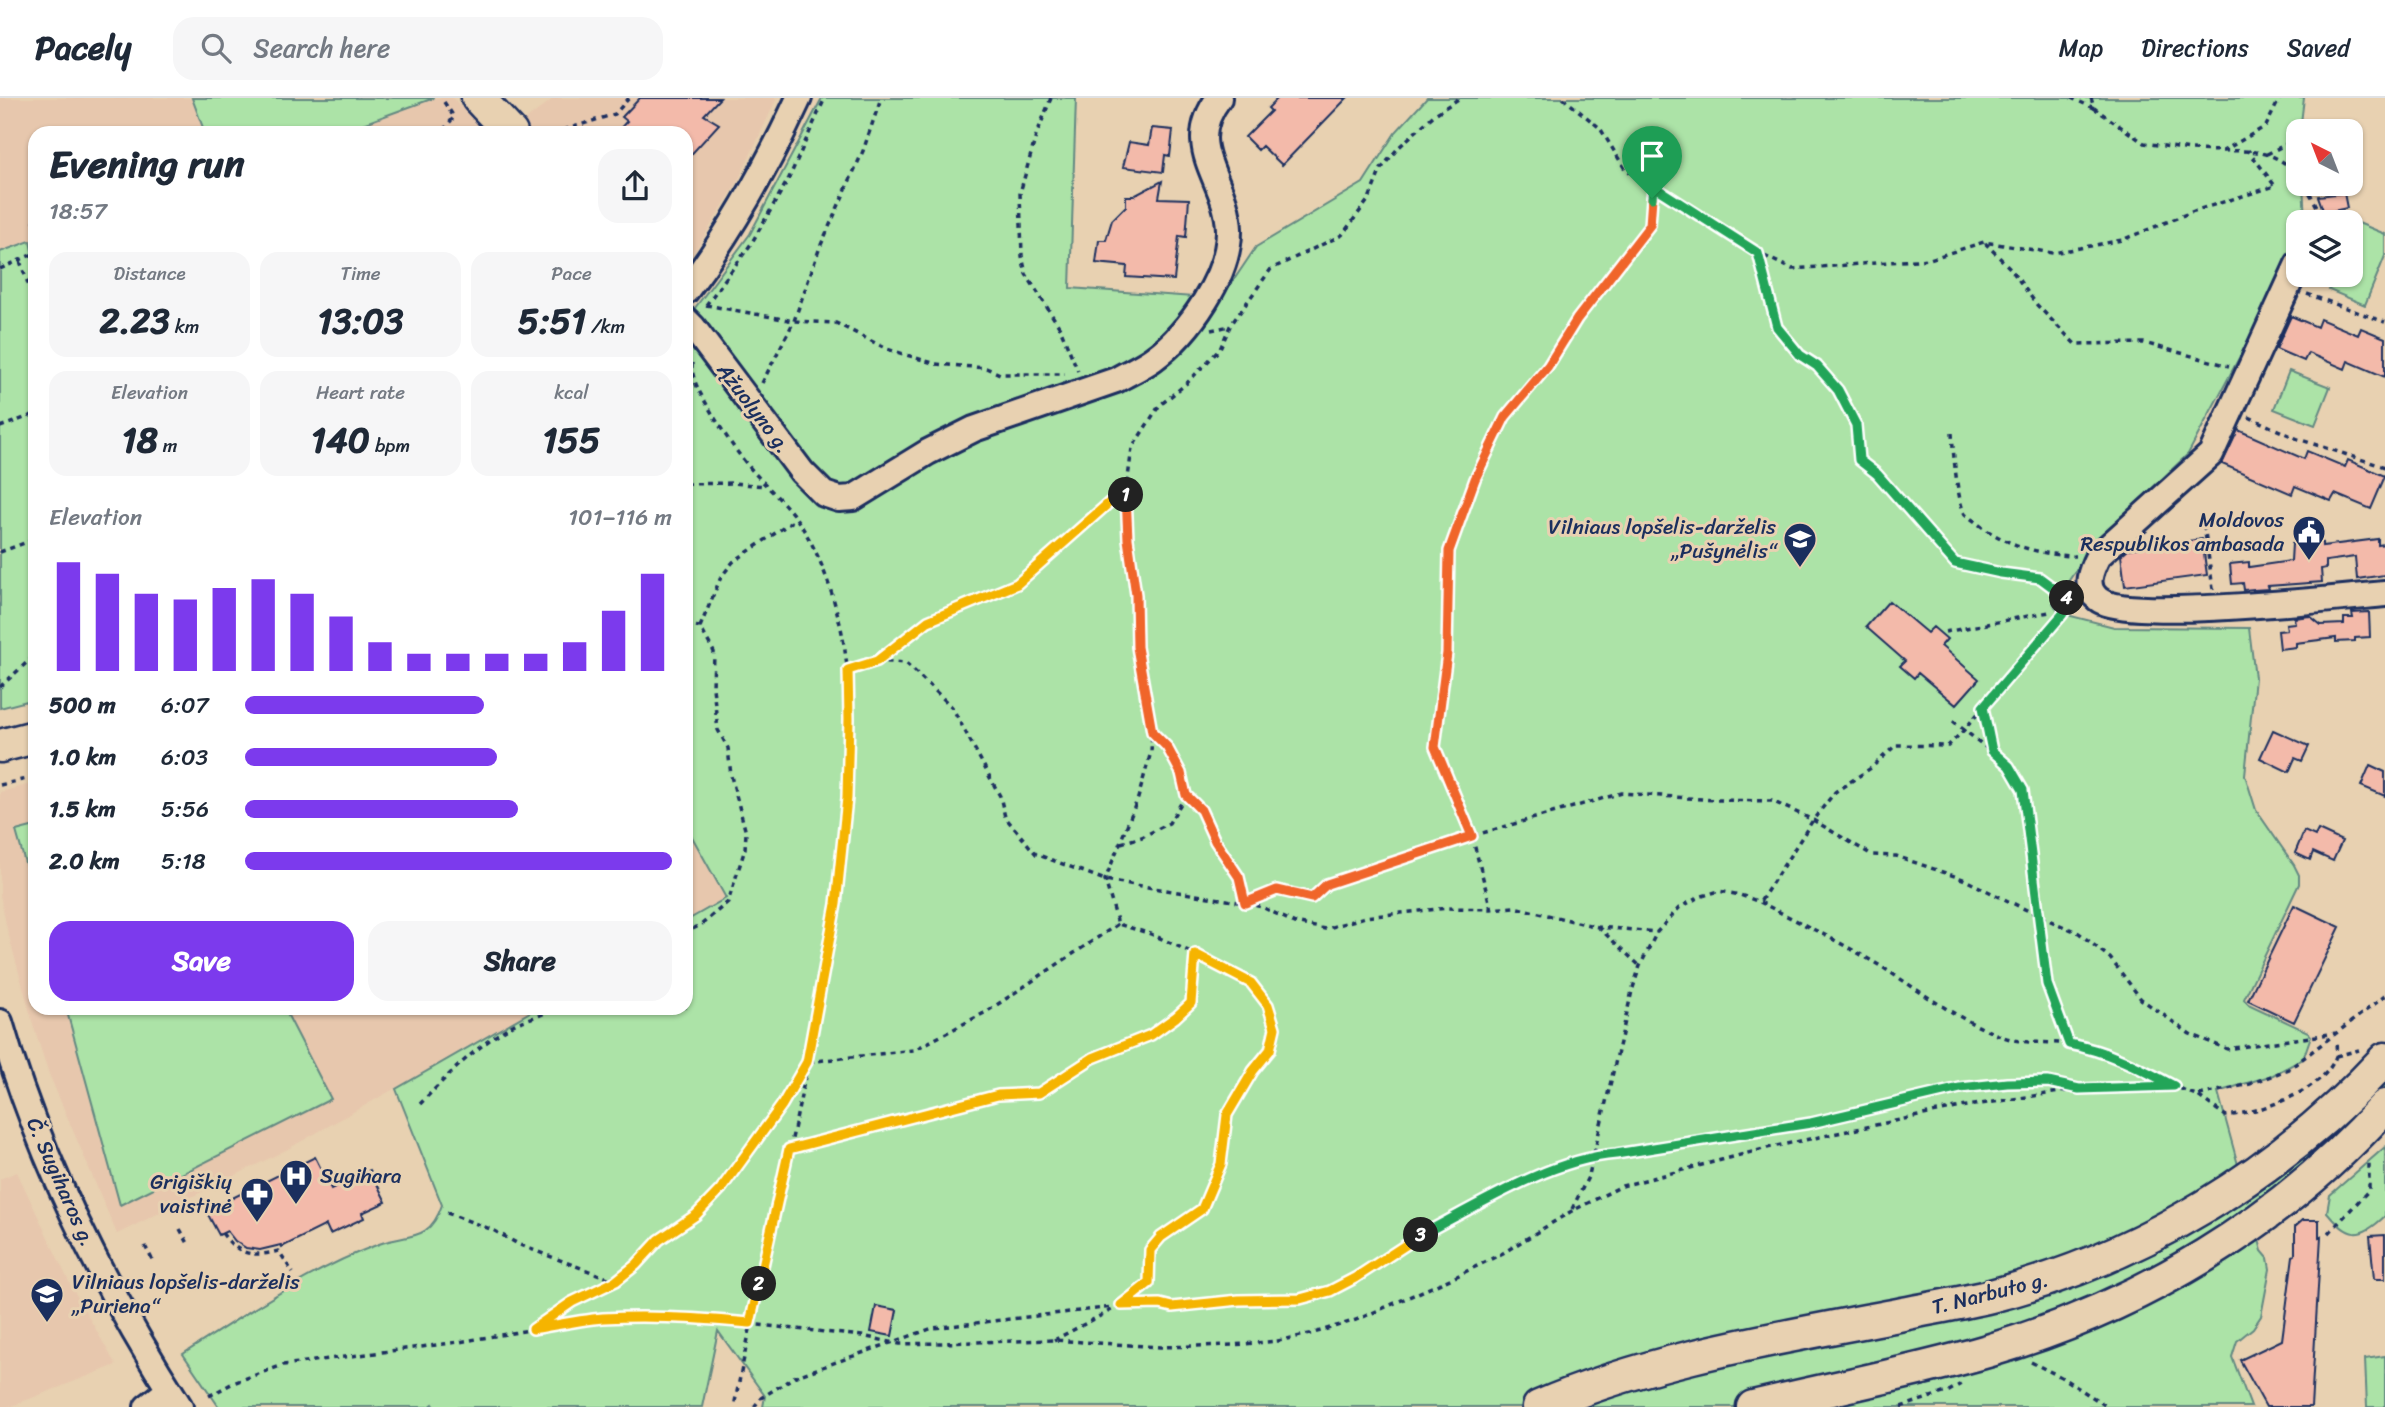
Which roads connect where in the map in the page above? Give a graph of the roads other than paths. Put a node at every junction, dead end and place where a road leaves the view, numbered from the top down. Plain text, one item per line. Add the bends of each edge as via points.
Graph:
1 (478, 98) edge
2 (799, 98) edge
3 (1219, 98) edge
4 (504, 126) edge
5 (693, 281) edge
6 (2288, 287) edge
7 (693, 327) edge
8 (2385, 594) edge
9 (28, 739) edge
10 (0, 746) edge
11 (0, 1022) edge
12 (2372, 1054) edge
13 (2385, 1107) edge
14 (174, 1398) edge
15 (147, 1407) edge
16 (1539, 1407) edge
17 (1753, 1407) edge

1 - 4 main road
2 - 5 street via 762,172
3 - 7 street, Ąžuolyno g. via 1202,133 1225,207 1229,229 1225,256 1213,288 1178,336 1153,359 1116,380 974,429 853,499 824,494 802,472
6 - 8 street via 2211,454 2098,556 2090,591 2112,605 2215,608
9 - 10 main road
11 - 14 street, Č. Sugiharos g. via 24,1098 62,1191
12 - 16 main road, T. Narbuto g. via 2333,1110 2235,1189 2141,1241 2072,1271 1991,1296 1658,1365
13 - 17 main road via 2312,1177 2256,1222 2165,1279 2093,1314 1990,1350
14 - 15 street

